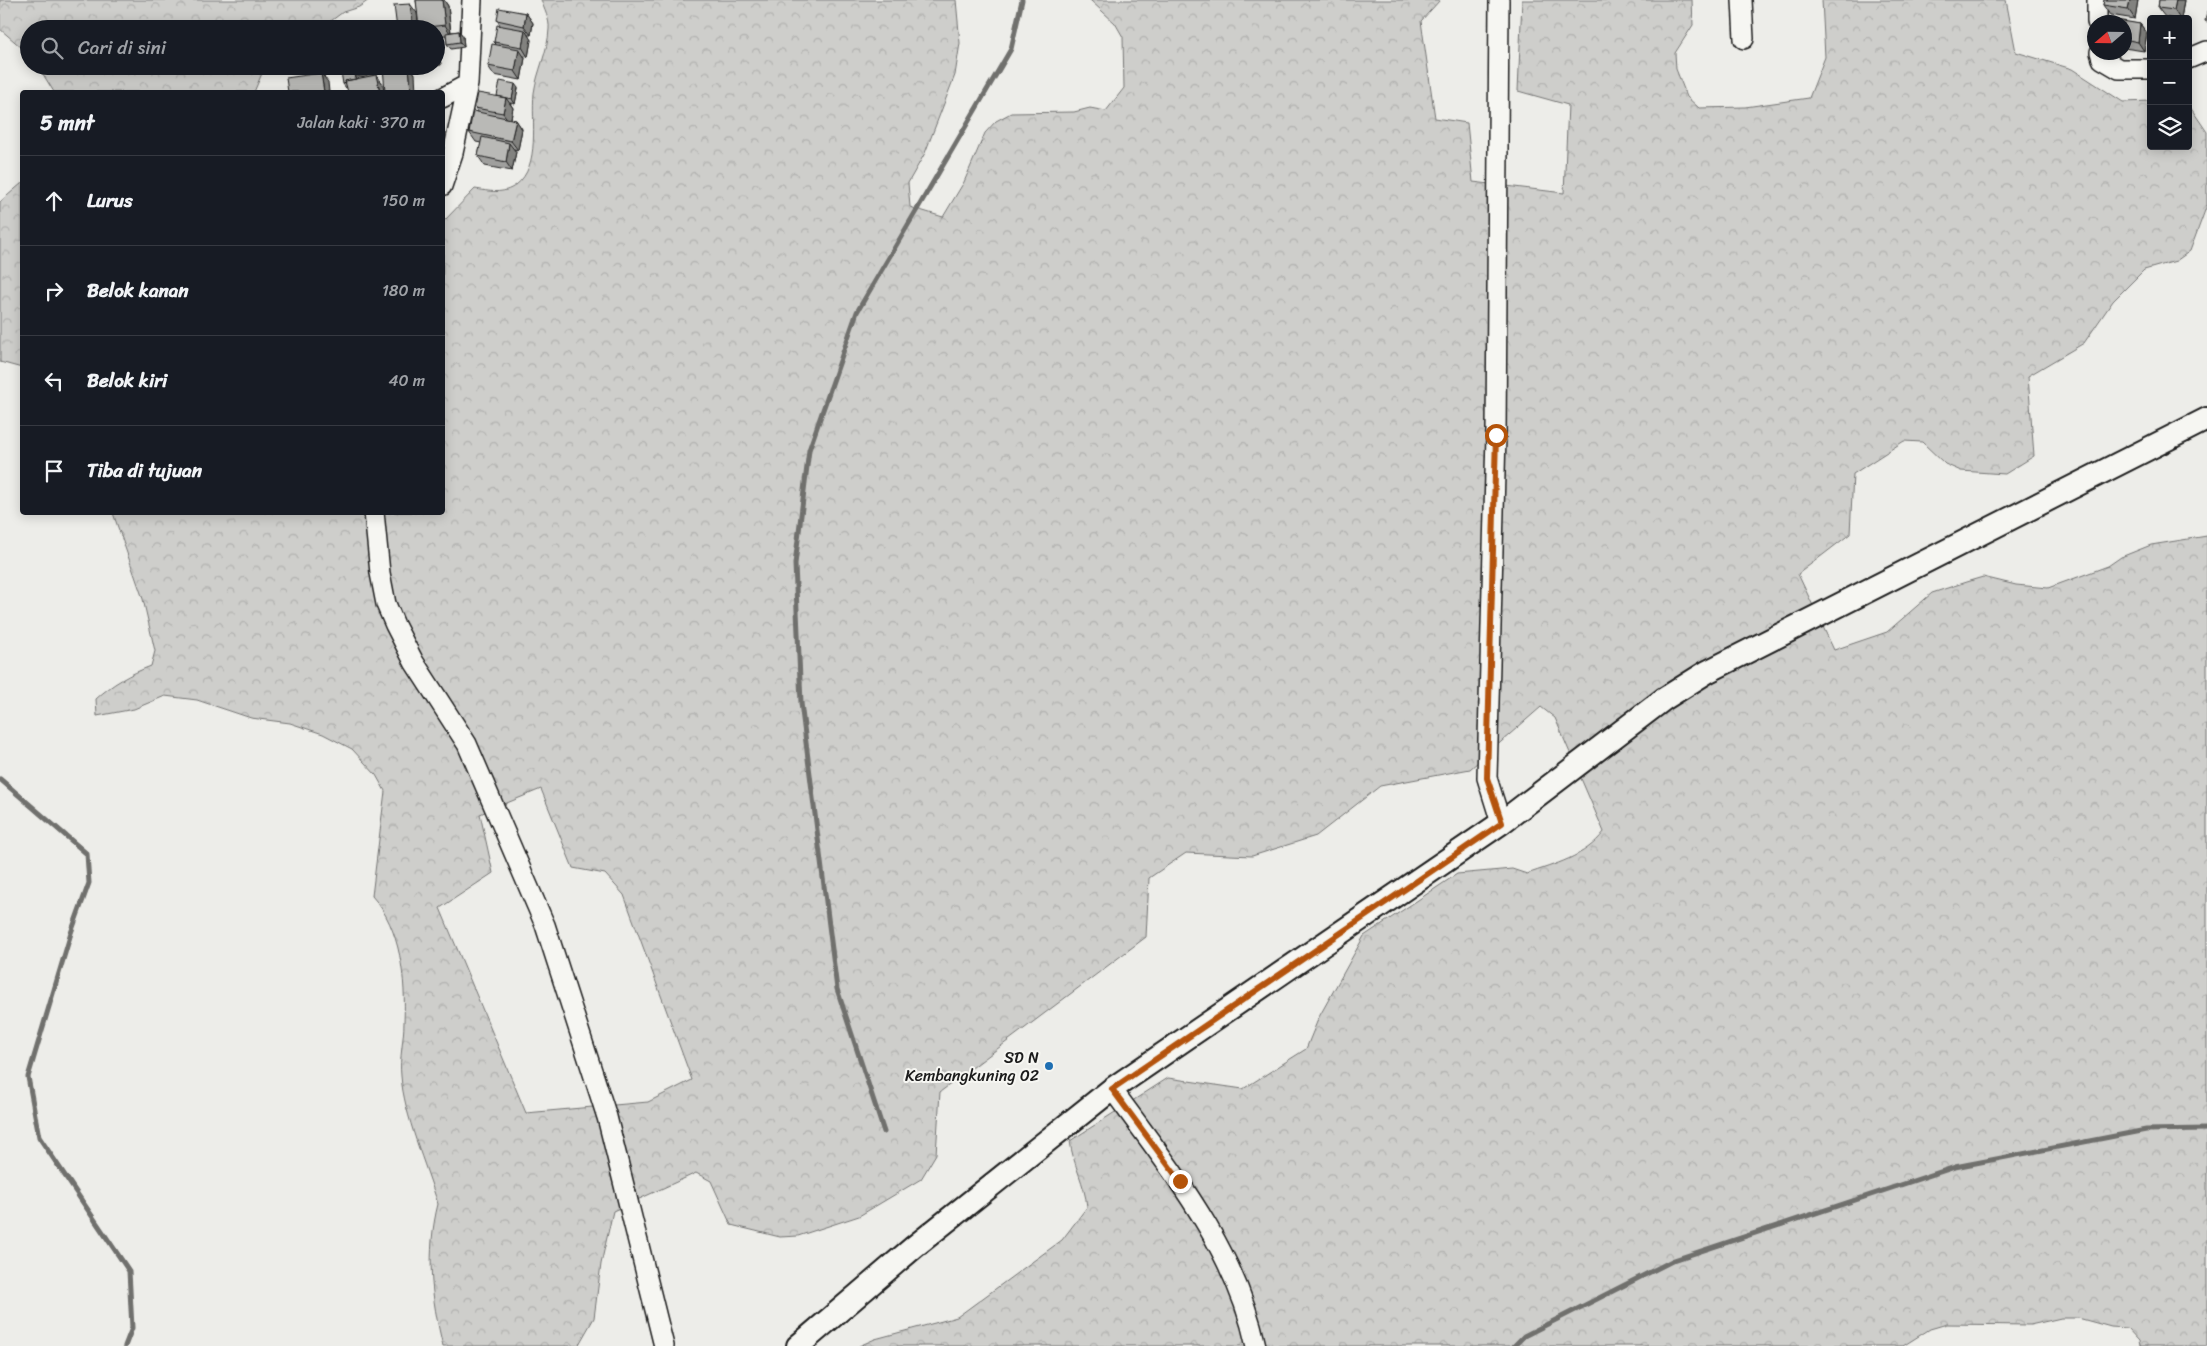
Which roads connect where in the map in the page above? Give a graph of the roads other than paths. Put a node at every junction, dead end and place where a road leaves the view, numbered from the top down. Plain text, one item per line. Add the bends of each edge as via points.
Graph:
1 (472, 0) edge
2 (1499, 0) edge
3 (1742, 0) edge
4 (2096, 0) edge
5 (2097, 15) edge
6 (1744, 39) dead end
7 (2207, 50) edge
8 (2192, 57) edge
9 (2104, 60) edge
10 (2147, 69) edge
11 (334, 75) edge
12 (468, 84) junction
13 (338, 90) edge
14 (445, 96) edge
15 (445, 177) edge
16 (2207, 419) edge
17 (374, 515) edge
18 (1502, 823) junction
19 (1112, 1089) junction
20 (664, 1346) edge
21 (798, 1346) edge
22 (1256, 1346) edge

1 - 12 street
2 - 18 street via 1496,435 1487,778
3 - 6 street
4 - 5 street
7 - 8 street
9 - 10 street via 2119,69
11 - 13 street
12 - 14 street
12 - 15 street
16 - 18 street via 1707,672 1664,699
17 - 20 street via 386,604 414,662 467,744 545,925 607,1117
18 - 19 street
19 - 21 street via 914,1247
19 - 22 street via 1180,1181 1231,1268 1244,1297

